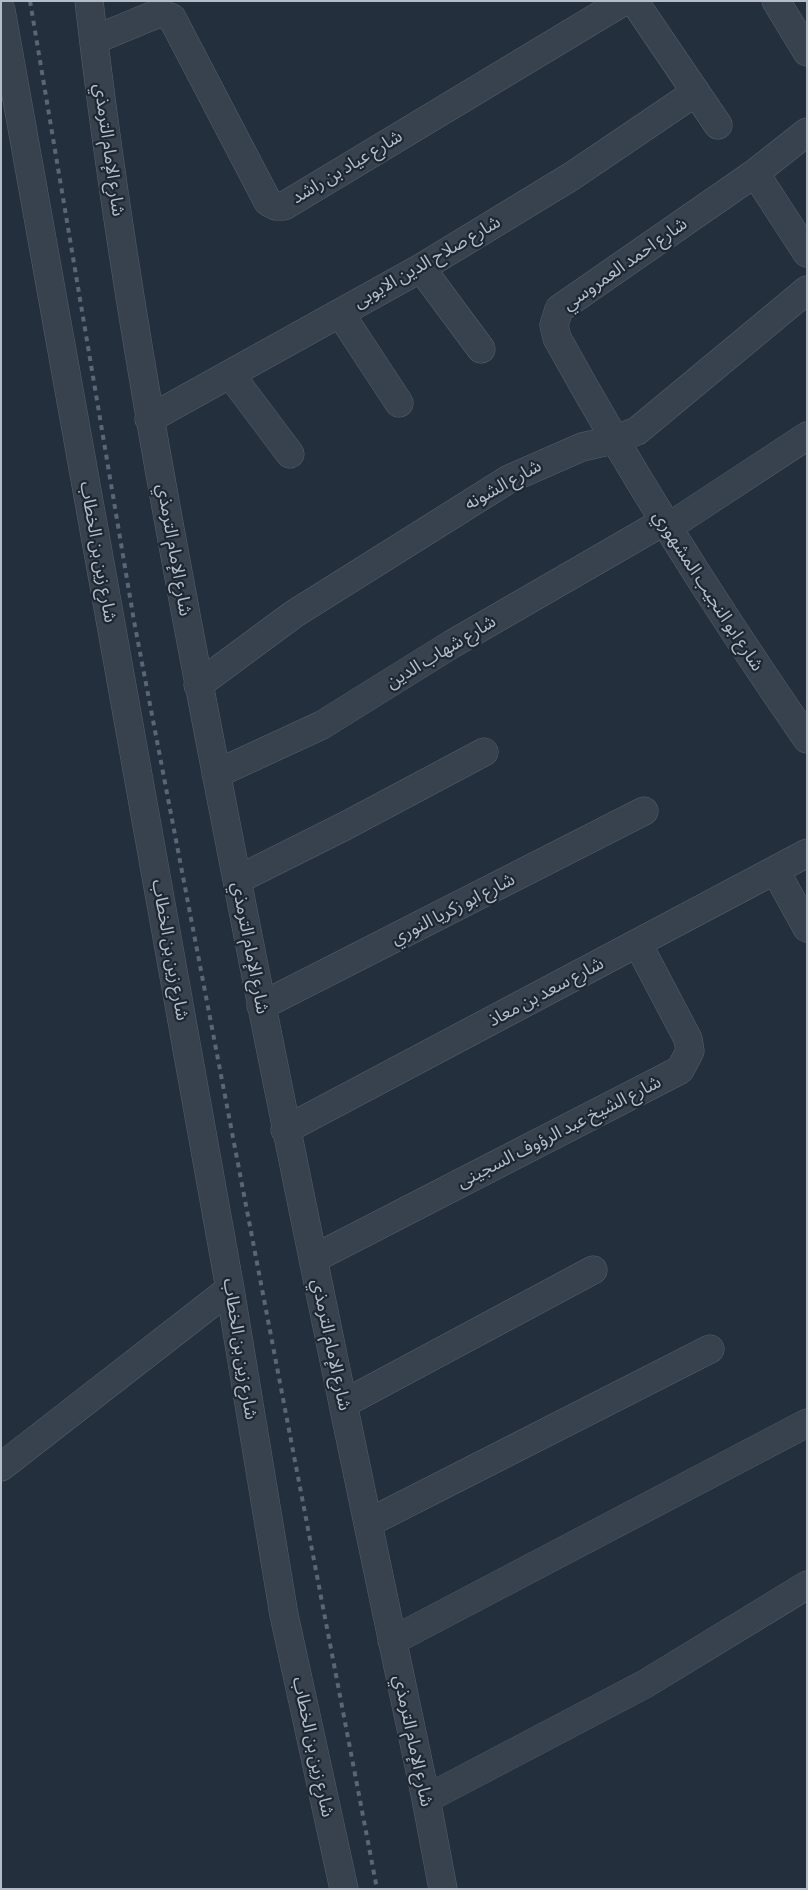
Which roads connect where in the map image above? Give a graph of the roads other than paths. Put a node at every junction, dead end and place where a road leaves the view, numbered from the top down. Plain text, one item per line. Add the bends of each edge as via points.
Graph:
1 (89, 1) edge
2 (624, 1) edge
3 (634, 1) edge
4 (776, 1) edge
5 (1, 10) edge
6 (94, 40) junction
7 (807, 52) edge
8 (696, 92) junction
9 (718, 124) dead end
10 (807, 132) edge
11 (755, 173) junction
12 (807, 253) edge
13 (421, 268) junction
14 (807, 290) edge
15 (340, 313) junction
16 (481, 349) dead end
17 (230, 374) junction
18 (399, 403) dead end
19 (150, 419) junction
20 (807, 436) edge
21 (613, 440) junction
22 (290, 454) dead end
23 (665, 525) junction
24 (198, 685) junction
25 (807, 739) edge
26 (484, 752) dead end
27 (216, 774) junction
28 (644, 811) dead end
29 (807, 853) edge
30 (775, 870) junction
31 (237, 880) junction
32 (807, 928) edge
33 (638, 944) junction
34 (261, 1006) junction
35 (285, 1130) junction
36 (313, 1260) junction
37 (593, 1270) dead end
38 (230, 1289) junction
39 (710, 1349) dead end
40 (343, 1404) junction
41 (807, 1423) edge
42 (1, 1467) edge
43 (368, 1523) junction
44 (807, 1585) edge
45 (392, 1640) junction
46 (426, 1799) junction
47 (344, 1889) edge
48 (442, 1889) edge

1 - 6 street, شارع الإمام الترمذي
2 - 6 street, شارع عياد بن راشد via 284,206 268,202 172,18 159,13
3 - 8 street
4 - 7 street
5 - 38 street, شارع زين بن الخطاب
6 - 19 street, شارع الإمام الترمذي
8 - 9 street
8 - 13 street, شارع صلاح الدين الايوبى via 572,176
10 - 11 street, شارع احمد العمروسي
11 - 12 street
11 - 21 street, شارع احمد العمروسي via 559,308 554,325 557,338
13 - 15 street, شارع صلاح الدين الايوبى
13 - 16 street
14 - 21 street, شارع الشونه via 654,418 637,431
15 - 17 street, شارع صلاح الدين الايوبى
15 - 18 street
17 - 19 street, شارع صلاح الدين الايوبى
17 - 22 street
19 - 24 street, شارع الإمام الترمذي
20 - 23 street, شارع شهاب الدين
21 - 23 street, شارع ابو النجيب المشهوري
21 - 24 street, شارع الشونه via 582,447 509,478 294,614
23 - 25 street, شارع ابو النجيب المشهوري via 738,640
23 - 27 street, شارع شهاب الدين via 452,644 322,726
24 - 27 street, شارع الإمام الترمذي
26 - 31 street
27 - 31 street, شارع الإمام الترمذي
28 - 34 street, شارع ابو زكريا النوري
29 - 30 street, شارع سعد بن معاذ
30 - 32 street
30 - 33 street, شارع سعد بن معاذ
31 - 34 street, شارع الإمام الترمذي
33 - 35 street, شارع سعد بن معاذ
33 - 36 street, شارع الشيخ عبد الرؤوف السجينى via 688,1040 690,1051 680,1070
34 - 35 street, شارع الإمام الترمذي
35 - 36 street, شارع الإمام الترمذي
36 - 40 street, شارع الإمام الترمذي
37 - 40 street
38 - 42 street
38 - 47 street, شارع زين بن الخطاب via 284,1615
39 - 43 street
40 - 43 street, شارع الإمام الترمذي
41 - 45 street
43 - 45 street, شارع الإمام الترمذي
44 - 46 street via 645,1684
45 - 46 street, شارع الإمام الترمذي
46 - 48 street, شارع الإمام الترمذي

